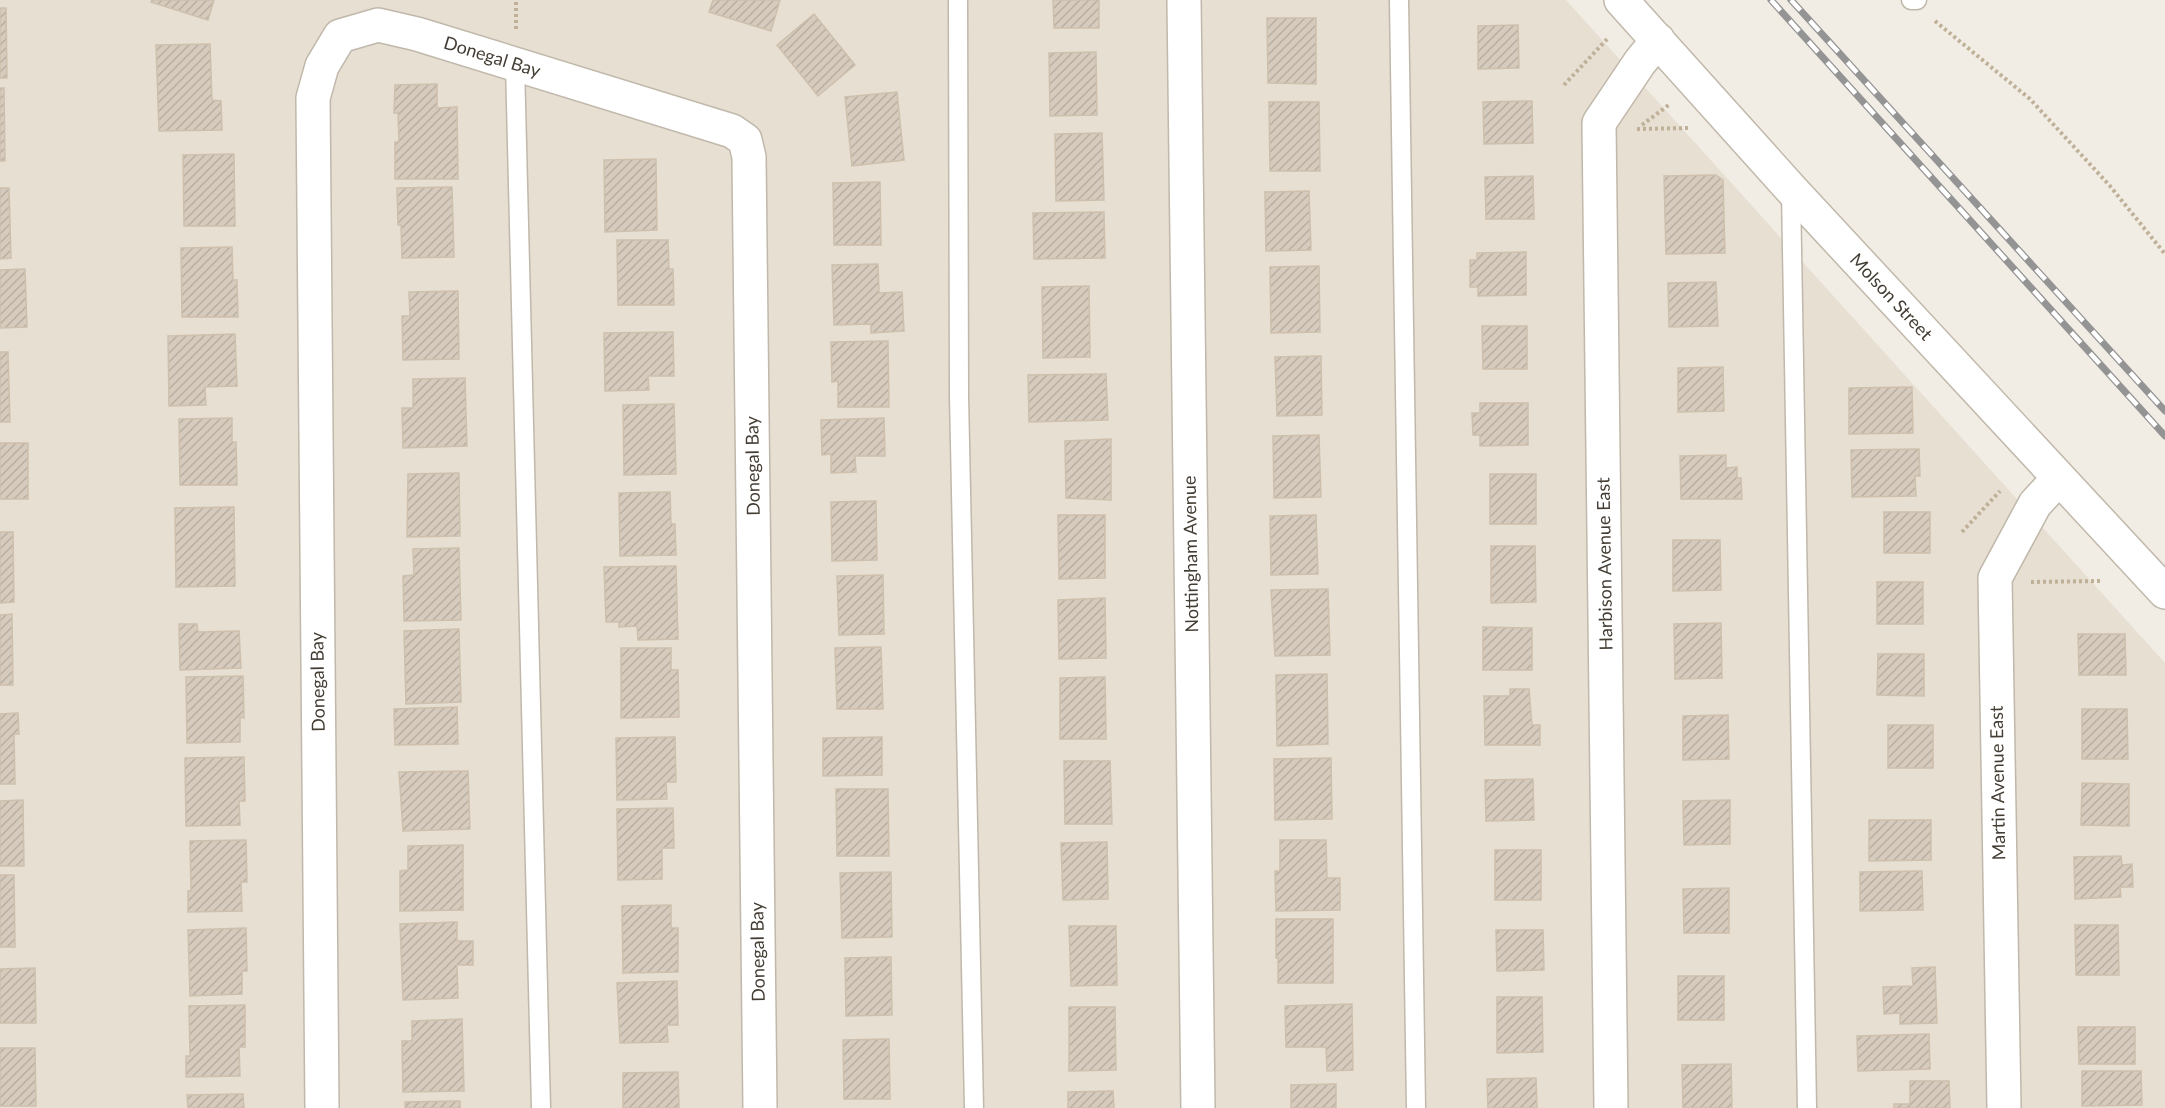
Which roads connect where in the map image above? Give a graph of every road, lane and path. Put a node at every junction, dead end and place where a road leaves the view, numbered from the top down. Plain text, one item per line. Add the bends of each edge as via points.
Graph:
1 (958, 0) edge
2 (1184, 0) edge
3 (1399, 0) edge
4 (1621, 0) edge
5 (1913, 0) edge
6 (1613, 32) dead end
7 (1658, 40) junction
8 (515, 64) junction
9 (1564, 85) dead end
10 (1675, 100) dead end
11 (1699, 127) dead end
12 (1791, 189) junction
13 (2165, 254) edge
14 (2059, 478) junction
15 (2005, 486) dead end
16 (1962, 532) dead end
17 (2102, 581) dead end
18 (2030, 582) dead end
19 (2165, 592) edge
20 (322, 1108) edge
21 (541, 1108) edge
22 (760, 1108) edge
23 (974, 1108) edge
24 (1198, 1108) edge
25 (1416, 1108) edge
26 (1611, 1108) edge
27 (1807, 1108) edge
28 (2004, 1108) edge

1 - 23 lane via 959,396
2 - 24 street, Nottingham Avenue
3 - 25 lane
4 - 7 street, Molson Street
5 - 13 path via 2030,99 2110,186
6 - 9 path
7 - 12 street, Molson Street
7 - 26 street, Harbison Avenue East via 1599,123
8 - 20 street, Donegal Bay via 378,26 340,36 321,66 313,98
8 - 21 lane
8 - 22 street, Donegal Bay via 732,131 745,140 749,157
10 - 11 path via 1636,129
12 - 14 street, Molson Street
12 - 27 lane
14 - 19 street, Molson Street
14 - 28 street, Martin Avenue East via 2036,504 1995,578
15 - 16 path
17 - 18 path

